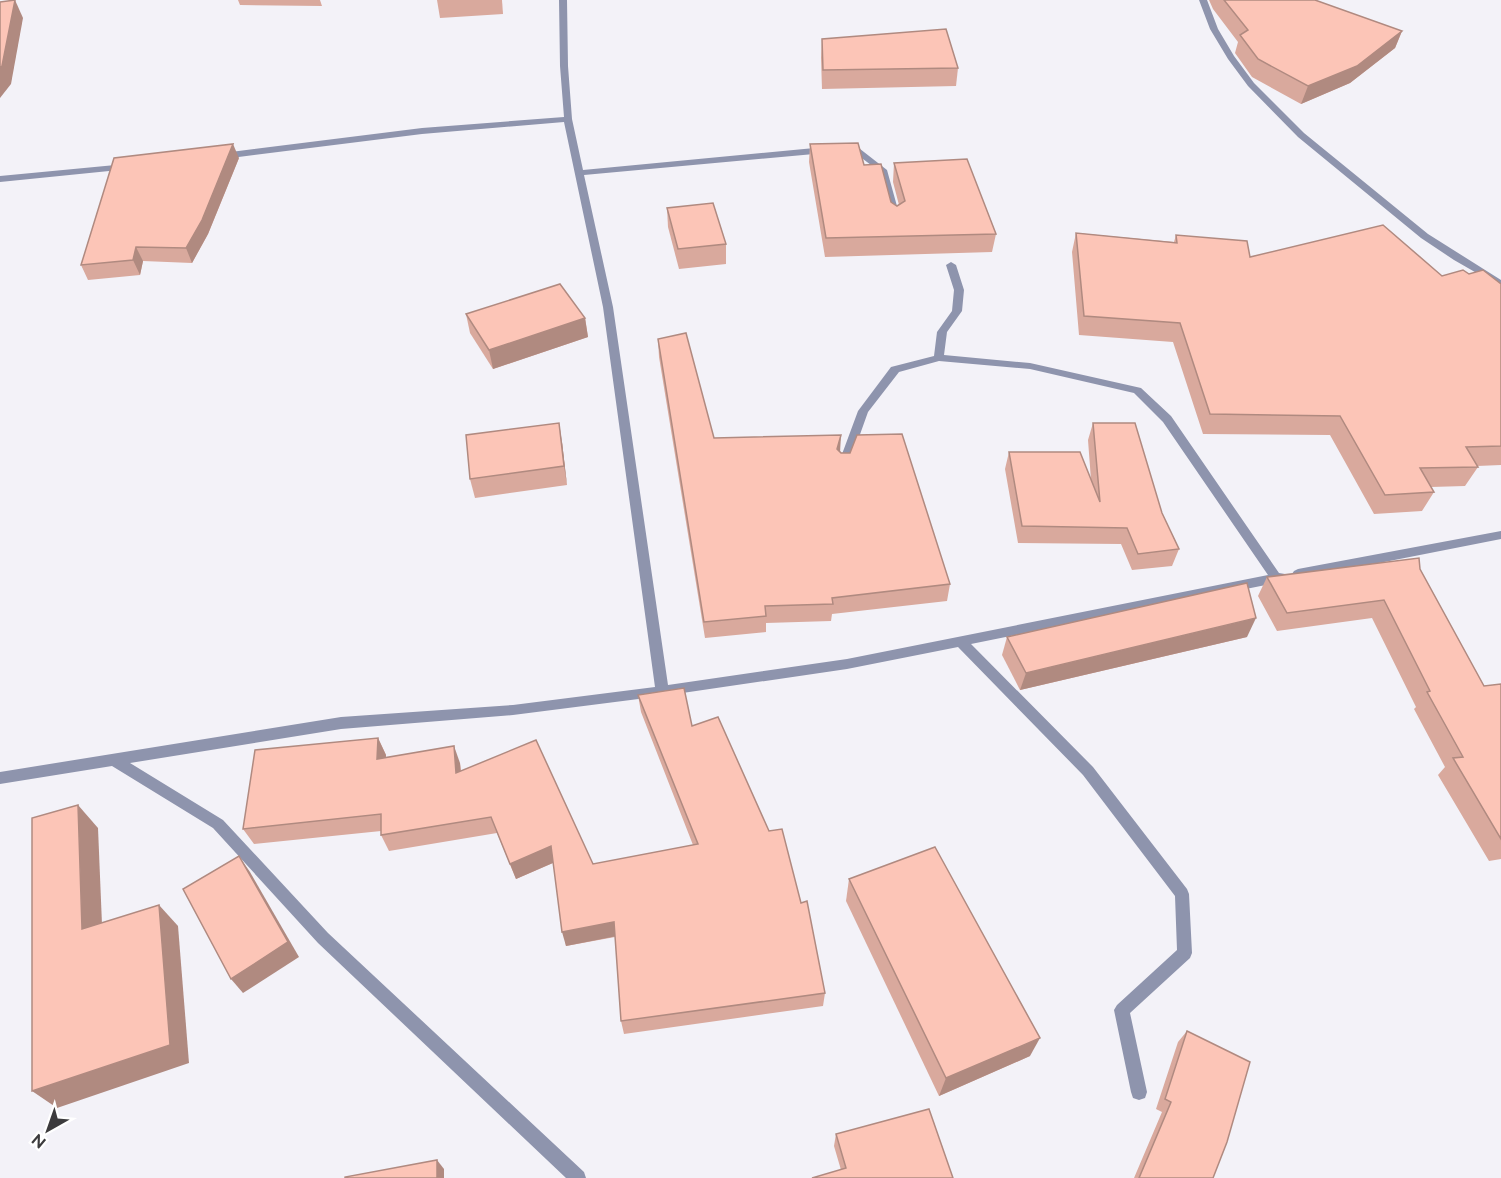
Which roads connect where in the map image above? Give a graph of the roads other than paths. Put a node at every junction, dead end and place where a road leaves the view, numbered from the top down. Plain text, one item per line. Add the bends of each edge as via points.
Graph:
1 (564, 0) edge
2 (1203, 0) edge
3 (568, 119) junction
4 (211, 157) edge
5 (140, 165) edge
6 (578, 173) junction
7 (0, 178) edge
8 (896, 220) edge
9 (951, 265) dead end
10 (1501, 284) edge
11 (939, 358) junction
12 (844, 465) edge
13 (1501, 535) edge
14 (1276, 578) junction
15 (960, 641) junction
16 (662, 691) junction
17 (114, 760) junction
18 (0, 778) edge
19 (1139, 1092) dead end
20 (578, 1178) edge

1 - 3 street
2 - 10 street via 1220,41 1260,94 1296,130 1431,241
3 - 4 street via 422,131
3 - 6 street
5 - 7 street
6 - 8 street via 852,147 883,170
6 - 16 street via 608,307
9 - 11 street via 959,290 957,311 942,332
11 - 12 street via 895,369 863,411
11 - 14 street via 1029,366 1137,390 1167,418
13 - 14 street
14 - 15 street
15 - 16 street via 847,664
15 - 19 street via 1088,771 1182,894 1185,953 1122,1010
16 - 17 street via 513,710 341,723
17 - 18 street
17 - 20 street via 218,824 323,938

